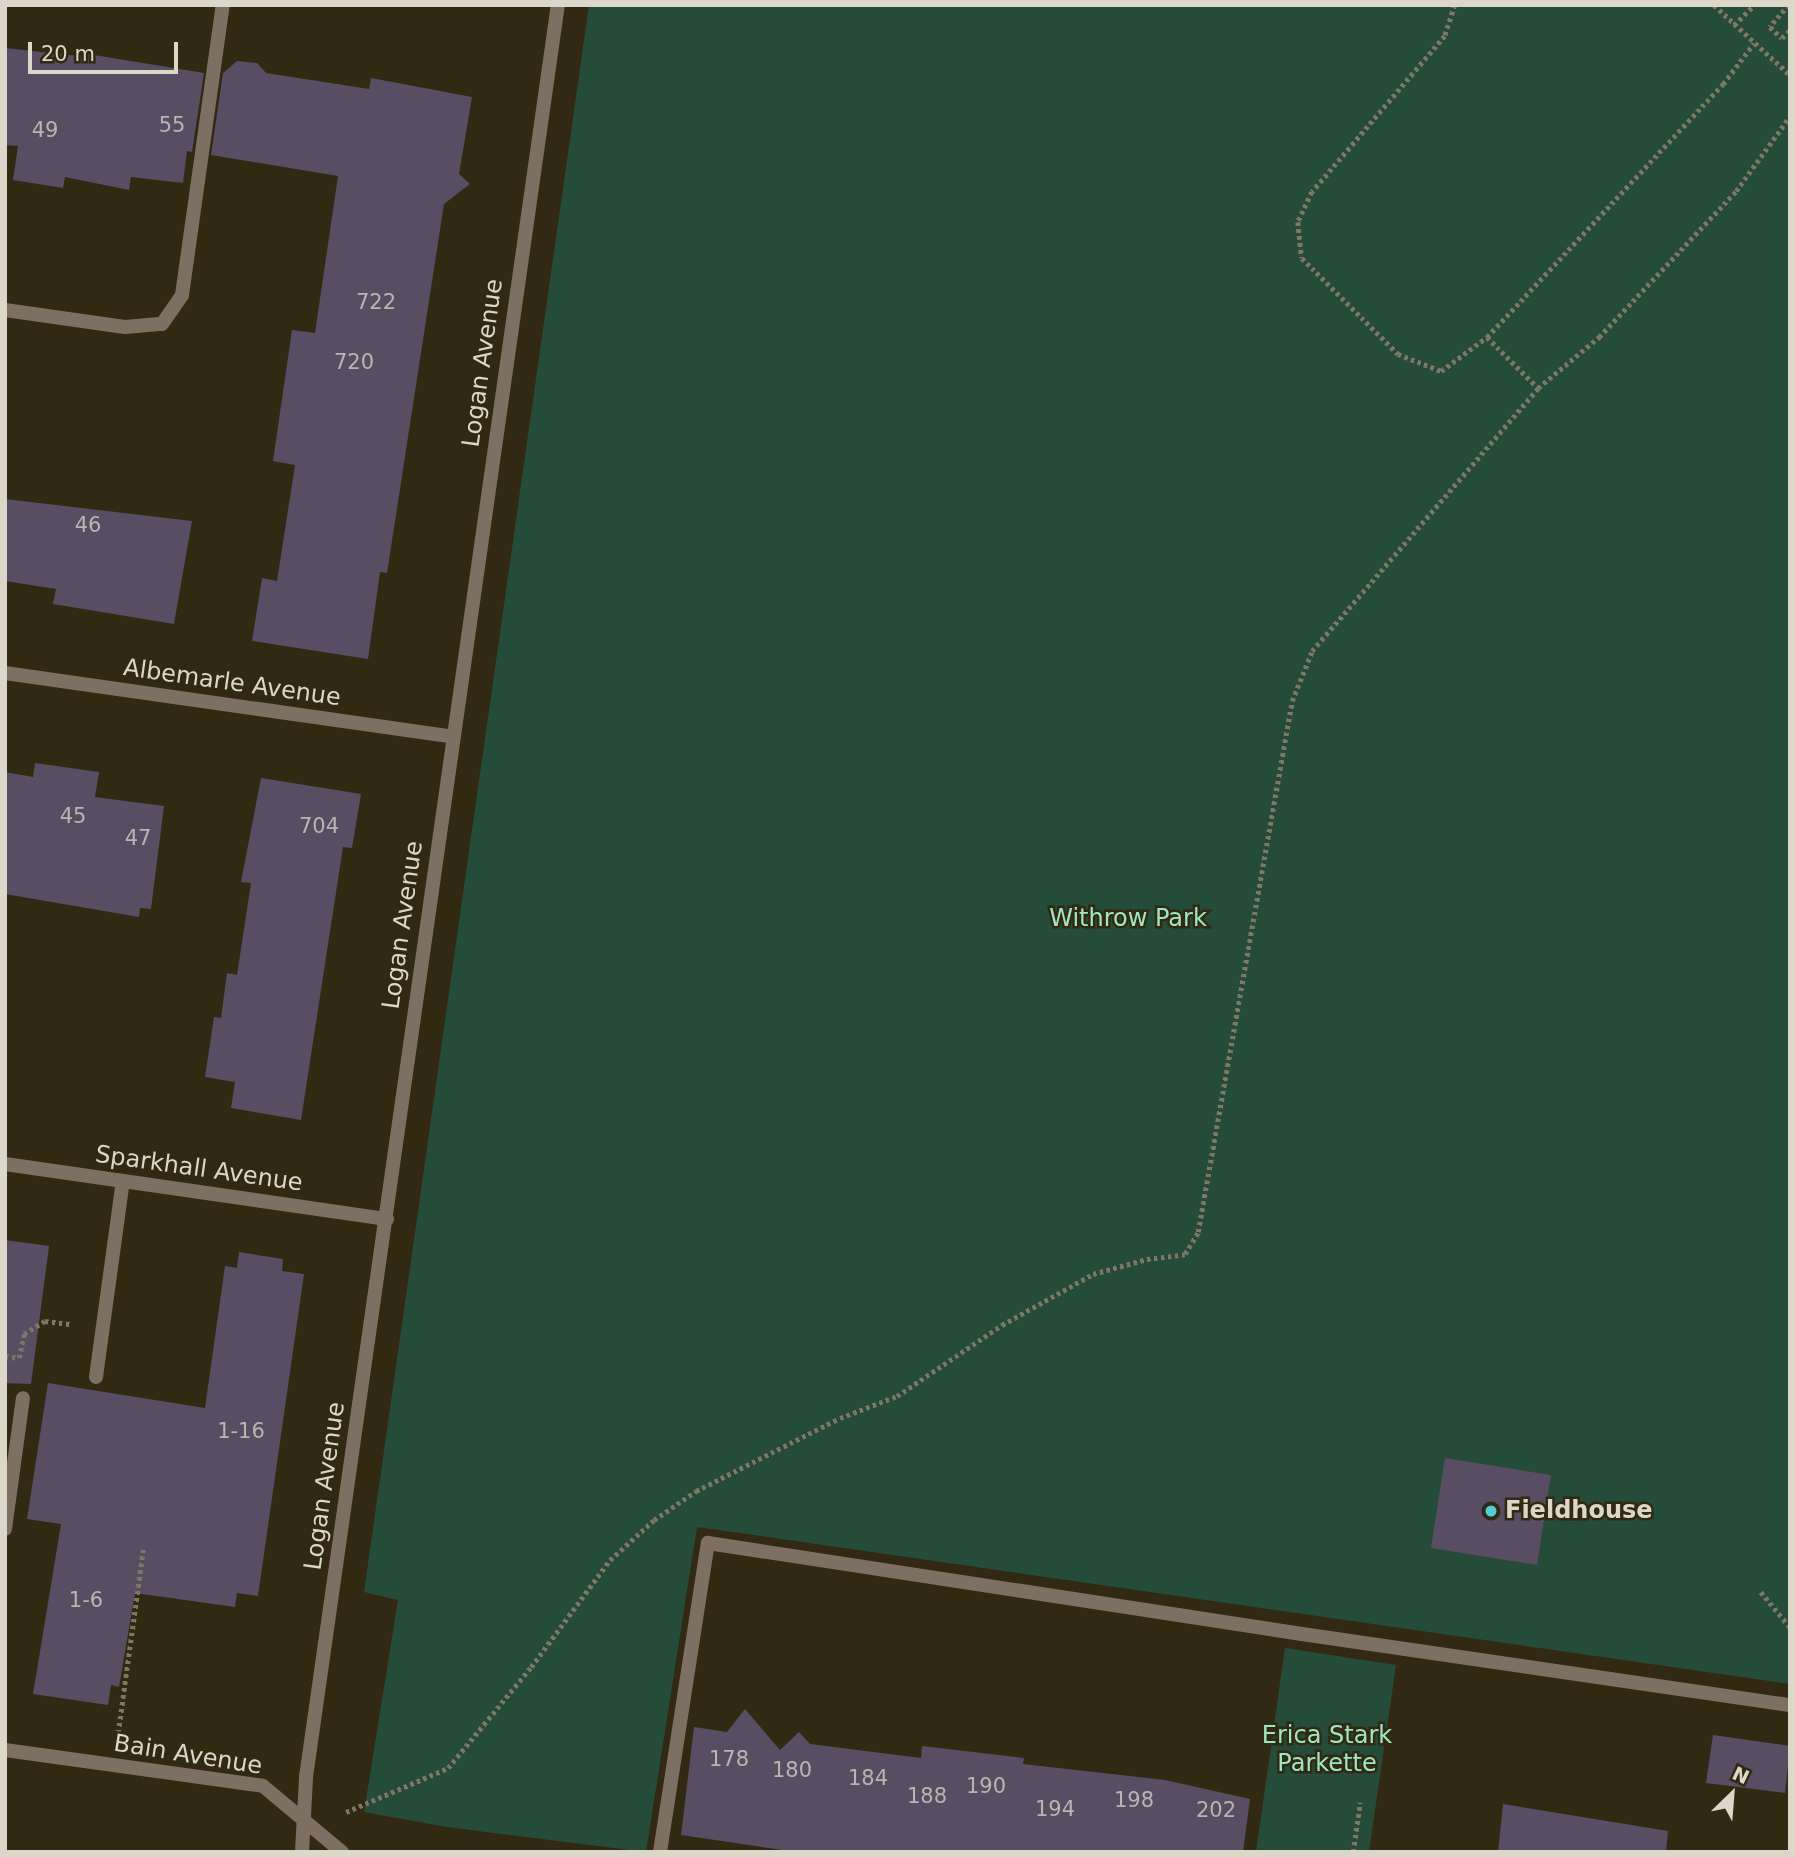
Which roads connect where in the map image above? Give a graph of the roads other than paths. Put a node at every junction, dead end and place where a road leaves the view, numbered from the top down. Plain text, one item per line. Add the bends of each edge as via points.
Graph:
1 (223, 5) edge
2 (558, 5) edge
3 (5, 310) edge
4 (5, 673) edge
5 (452, 737) junction
6 (5, 1164) edge
7 (123, 1181) junction
8 (387, 1219) junction
9 (96, 1377) dead end
10 (23, 1398) dead end
11 (5, 1529) edge
12 (1790, 1704) edge
13 (5, 1750) edge
14 (302, 1817) junction
15 (302, 1852) edge
16 (342, 1852) edge
17 (660, 1852) edge

1 - 3 street via 182,295 162,324 125,327
2 - 5 street, Logan Avenue
4 - 5 street, Albemarle Avenue
5 - 8 street, Logan Avenue
6 - 7 street, Sparkhall Avenue
7 - 8 street, Sparkhall Avenue
7 - 9 street
8 - 14 street, Logan Avenue
10 - 11 street
12 - 17 street via 708,1543
13 - 14 street, Bain Avenue via 262,1786
14 - 15 street, Logan Avenue
14 - 16 street, Bain Avenue

